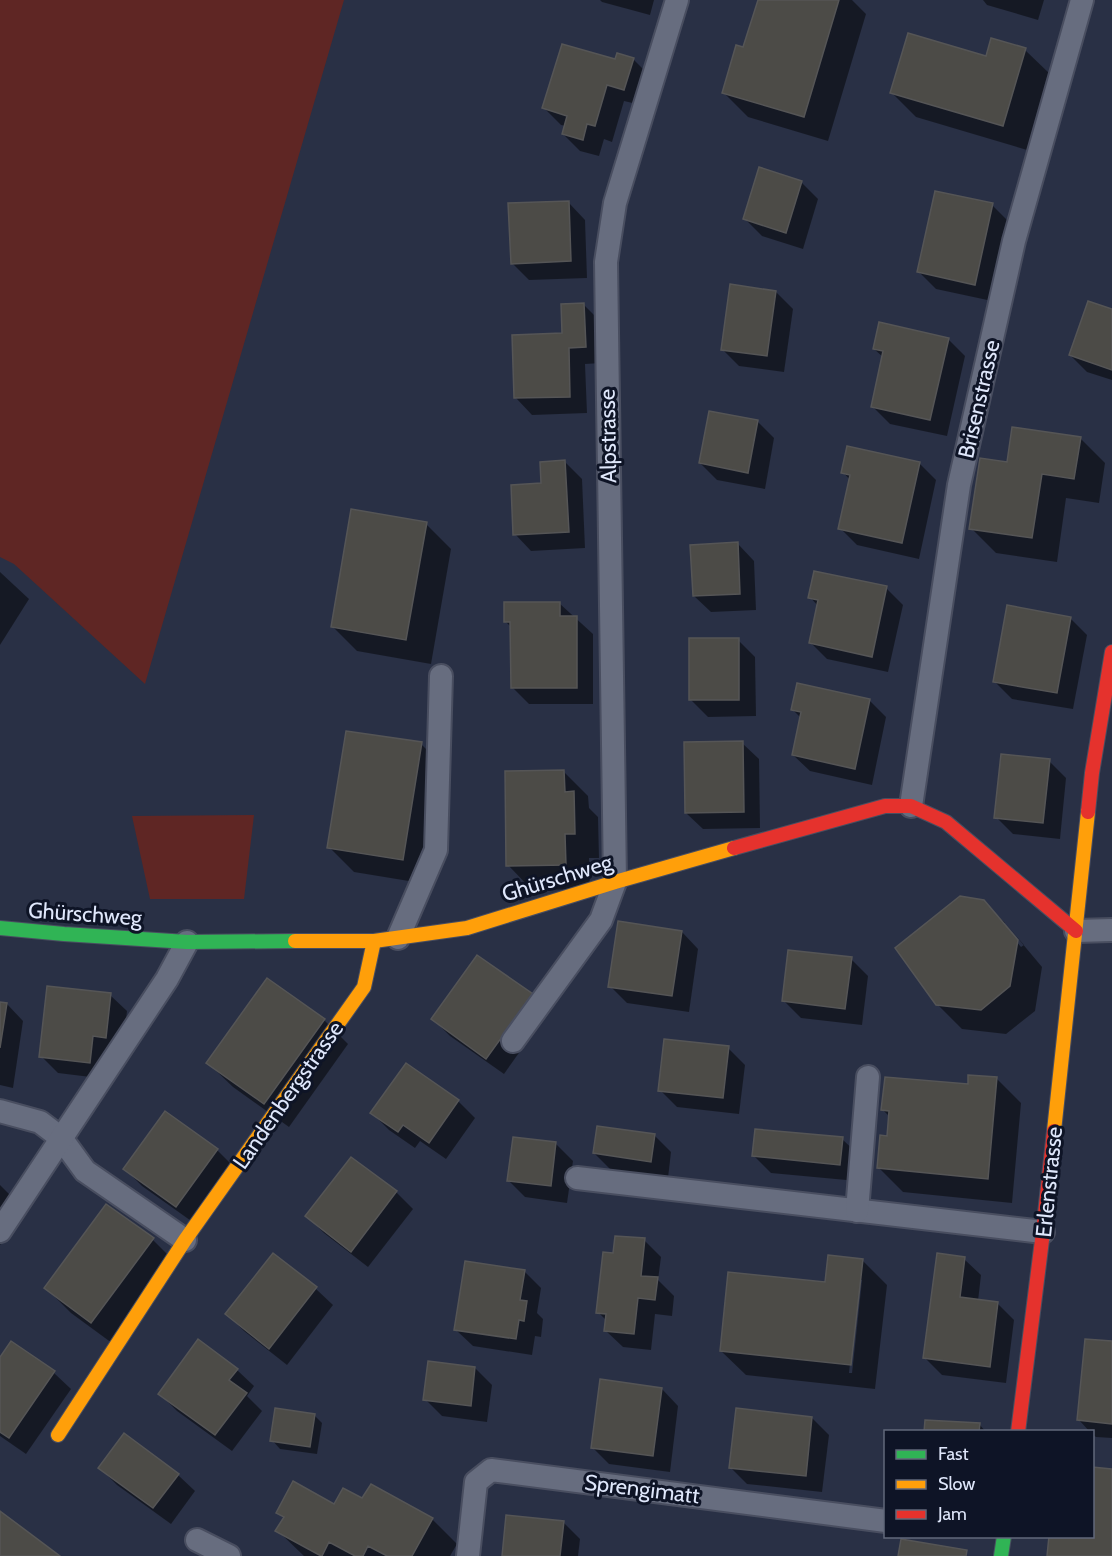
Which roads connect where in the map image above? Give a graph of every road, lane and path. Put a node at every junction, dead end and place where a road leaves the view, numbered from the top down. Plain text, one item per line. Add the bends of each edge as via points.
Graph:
1 (677, 0) edge
2 (1082, 0) edge
3 (1112, 652) edge
4 (441, 676) dead end
5 (911, 806) junction
6 (615, 882) junction
7 (0, 928) edge
8 (1112, 930) edge
9 (1077, 931) junction
10 (398, 938) junction
11 (374, 941) junction
12 (187, 942) junction
13 (513, 1041) dead end
14 (868, 1077) dead end
15 (0, 1111) edge
16 (61, 1138) junction
17 (577, 1179) dead end
18 (857, 1211) junction
19 (0, 1231) edge
20 (1043, 1232) junction
21 (186, 1240) junction
22 (1018, 1430) edge
23 (58, 1435) dead end
24 (884, 1521) edge
25 (1004, 1538) edge
26 (196, 1540) dead end
27 (229, 1556) edge
28 (468, 1556) edge
29 (1002, 1556) edge

1 - 6 lane, Alpstrasse via 615,203 606,262
2 - 5 lane, Brisenstrasse via 1014,241 959,485
3 - 9 street, Erlenstrasse via 1092,773
4 - 10 lane via 436,850
5 - 6 street, Ghürschweg via 885,806
5 - 9 street, Ghürschweg via 946,822
6 - 10 street, Ghürschweg via 467,928
6 - 13 lane via 601,920
7 - 12 street, Ghürschweg
8 - 9 lane
9 - 20 street, Erlenstrasse
10 - 11 street, Ghürschweg
11 - 12 street, Ghürschweg
11 - 21 street, Landenbergstrasse via 364,987
12 - 16 lane via 167,979
14 - 18 lane
15 - 16 lane via 40,1122
16 - 19 lane
16 - 21 lane via 85,1172
17 - 18 lane
18 - 20 lane
20 - 22 street, Erlenstrasse
21 - 23 street, Landenbergstrasse
24 - 28 lane, Sprengimatt via 490,1470 476,1482
25 - 29 street
26 - 27 lane

